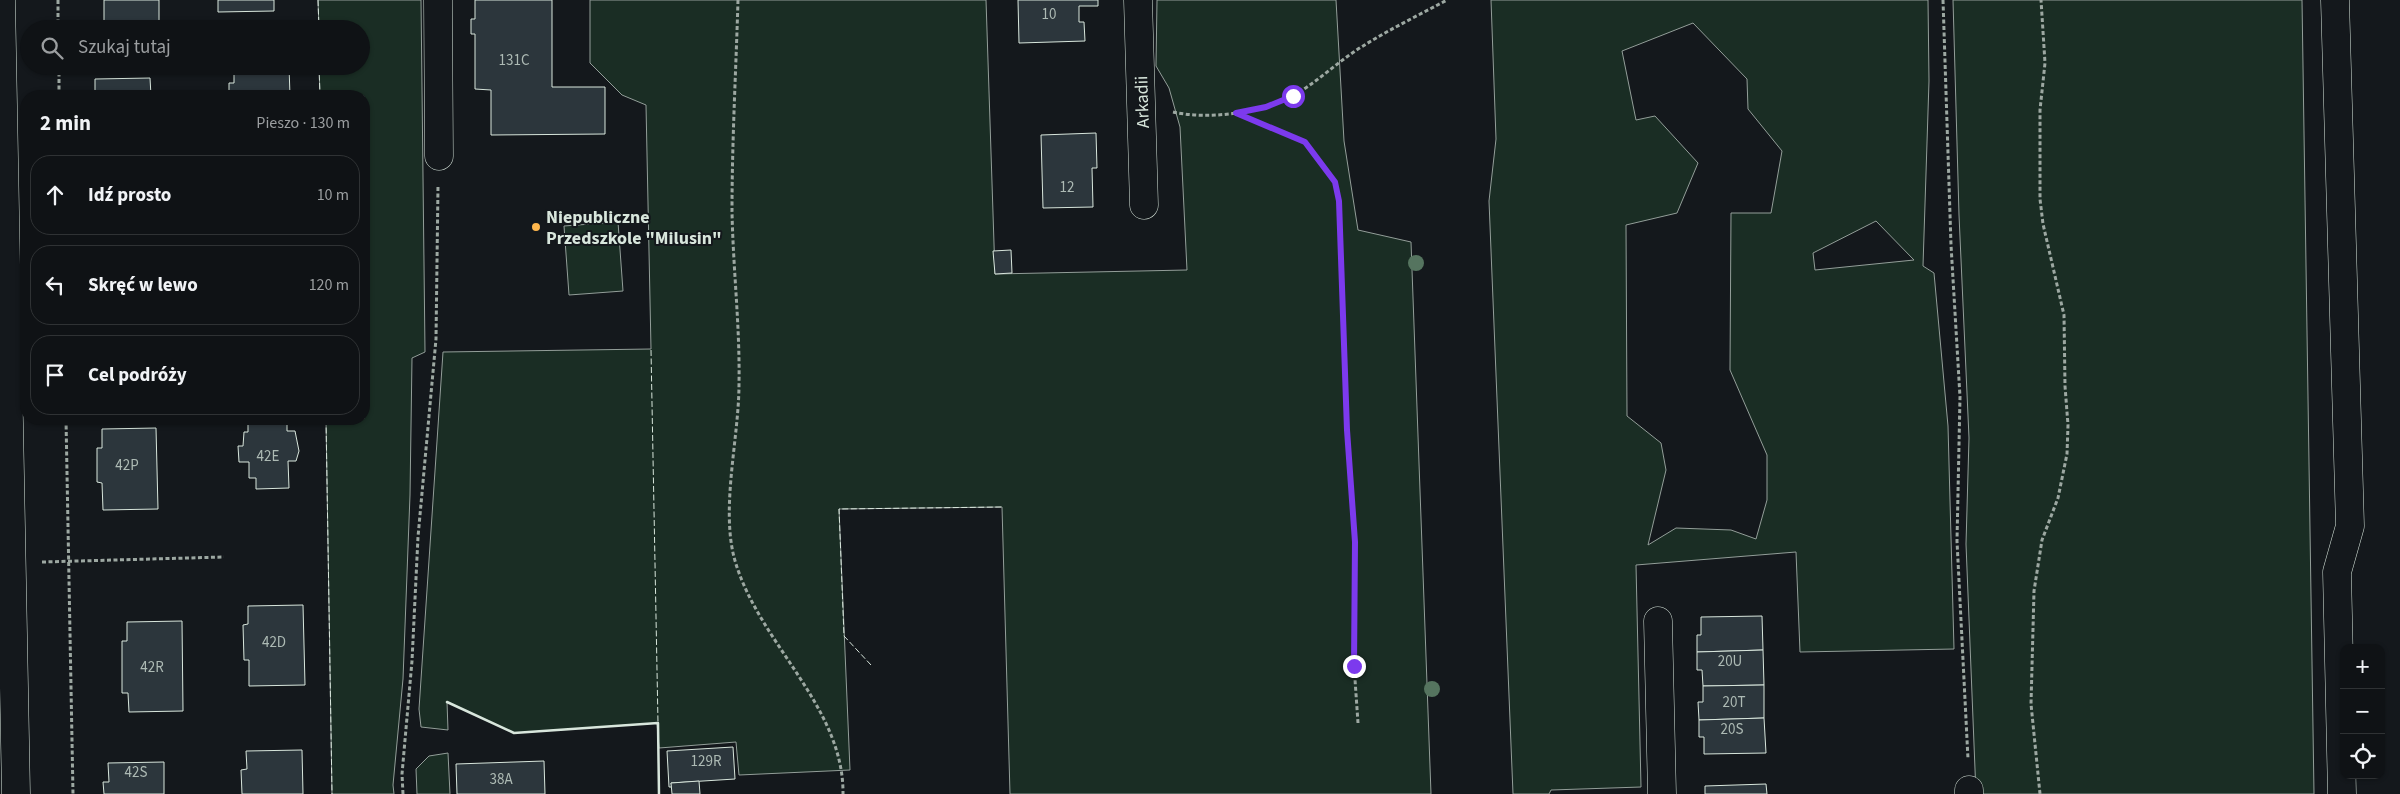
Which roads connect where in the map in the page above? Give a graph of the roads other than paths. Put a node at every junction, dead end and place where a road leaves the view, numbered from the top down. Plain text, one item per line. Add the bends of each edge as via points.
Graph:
1 (1, 0) edge
2 (438, 0) edge
3 (1138, 0) edge
4 (2335, 0) edge
5 (439, 156) road end
6 (1144, 204) dead end
7 (1658, 621) dead end
8 (16, 794) edge
9 (1662, 794) edge
10 (2342, 794) edge

1 - 8 street
2 - 5 street
3 - 6 street, Arkadii
4 - 10 street via 2350,526 2337,572
7 - 9 street

